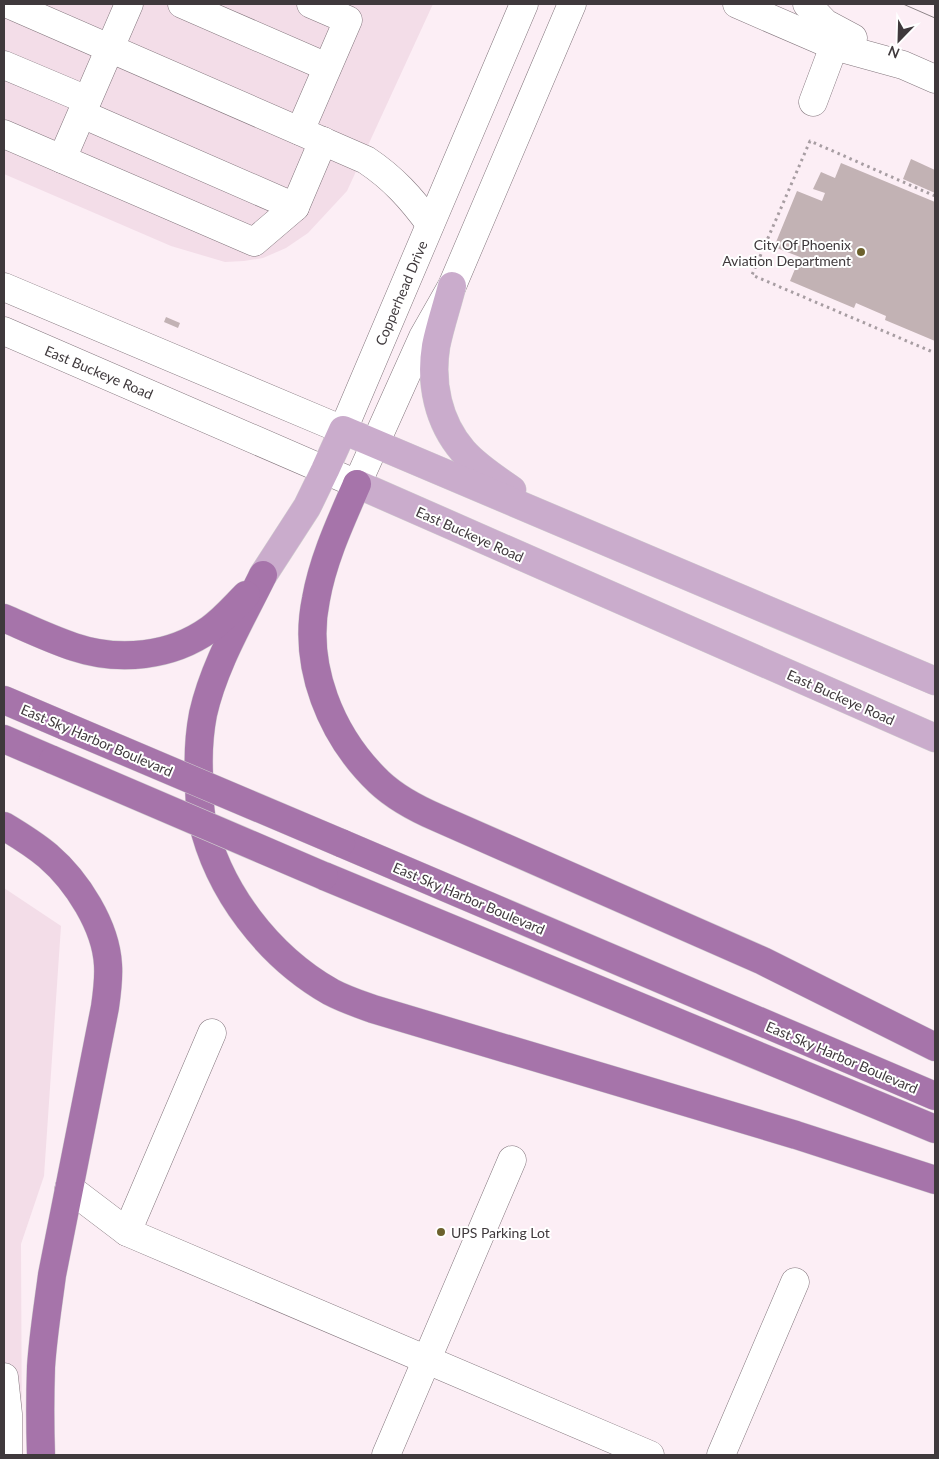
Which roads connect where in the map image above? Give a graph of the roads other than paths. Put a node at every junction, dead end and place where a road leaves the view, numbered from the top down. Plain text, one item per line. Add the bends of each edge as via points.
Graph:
1 (8, 4) edge
2 (129, 4) edge
3 (182, 4) edge
4 (311, 4) edge
5 (572, 4) edge
6 (737, 4) edge
7 (807, 4) edge
8 (519, 8) edge
9 (834, 46) junction
10 (110, 48) junction
11 (4, 65) edge
12 (903, 65) junction
13 (327, 67) junction
14 (935, 79) edge
15 (813, 102) dead end
16 (84, 107) junction
17 (4, 134) edge
18 (312, 136) junction
19 (62, 159) junction
20 (295, 207) junction
21 (430, 224) junction
22 (452, 286) junction
23 (4, 287) edge
24 (4, 331) edge
25 (343, 430) junction
26 (375, 444) junction
27 (325, 470) junction
28 (357, 484) junction
29 (560, 523) junction
30 (263, 575) junction
31 (4, 618) edge
32 (935, 681) edge
33 (4, 700) edge
34 (935, 738) edge
35 (4, 739) edge
36 (4, 826) edge
37 (212, 1033) dead end
38 (935, 1047) edge
39 (935, 1096) edge
40 (935, 1129) edge
41 (512, 1160) dead end
42 (935, 1180) edge
43 (69, 1188) junction
44 (127, 1232) junction
45 (795, 1282) dead end
46 (427, 1360) junction
47 (4, 1377) edge
48 (8, 1455) edge
49 (41, 1455) edge
50 (386, 1455) edge
51 (650, 1455) edge
52 (721, 1455) edge

1 - 10 street
2 - 10 street
3 - 13 street
4 - 13 street via 348,20
5 - 22 street
6 - 9 street
7 - 12 street via 825,23
8 - 21 street, Copperhead Drive
9 - 12 street
9 - 15 street
10 - 16 street
10 - 18 street
11 - 16 street
12 - 14 street
13 - 18 street
16 - 19 street
16 - 20 street
17 - 19 street
18 - 20 street
18 - 21 street via 366,160 387,174
19 - 20 street via 254,242
21 - 25 street, Copperhead Drive
22 - 26 street via 423,337
22 - 29 main road via 434,361 436,394 446,425 476,464
23 - 25 street
24 - 27 street, East Buckeye Road
25 - 26 main road
25 - 27 main road, Copperhead Drive
26 - 28 street
26 - 29 main road
27 - 28 street, East Buckeye Road
27 - 30 main road, Copperhead Drive via 307,507
28 - 34 main road, East Buckeye Road
28 - 38 highway via 319,583 313,617 313,649 320,686 334,722 380,783 430,815 763,961
29 - 32 main road
30 - 31 highway via 210,629 175,647 154,653 95,652 74,647
30 - 42 highway via 208,696 199,734 199,800 208,840 224,880 255,925 293,966 332,992 373,1009 758,1123
33 - 39 highway, East Sky Harbor Boulevard, bridge
35 - 40 highway, bridge via 324,876
36 - 43 highway via 49,857 70,879 87,903 105,947 108,964 105,1007
37 - 44 street
41 - 46 street
43 - 44 street
43 - 49 highway via 46,1318 40,1407
44 - 46 street
45 - 52 street
46 - 50 street
46 - 51 street
47 - 48 street

